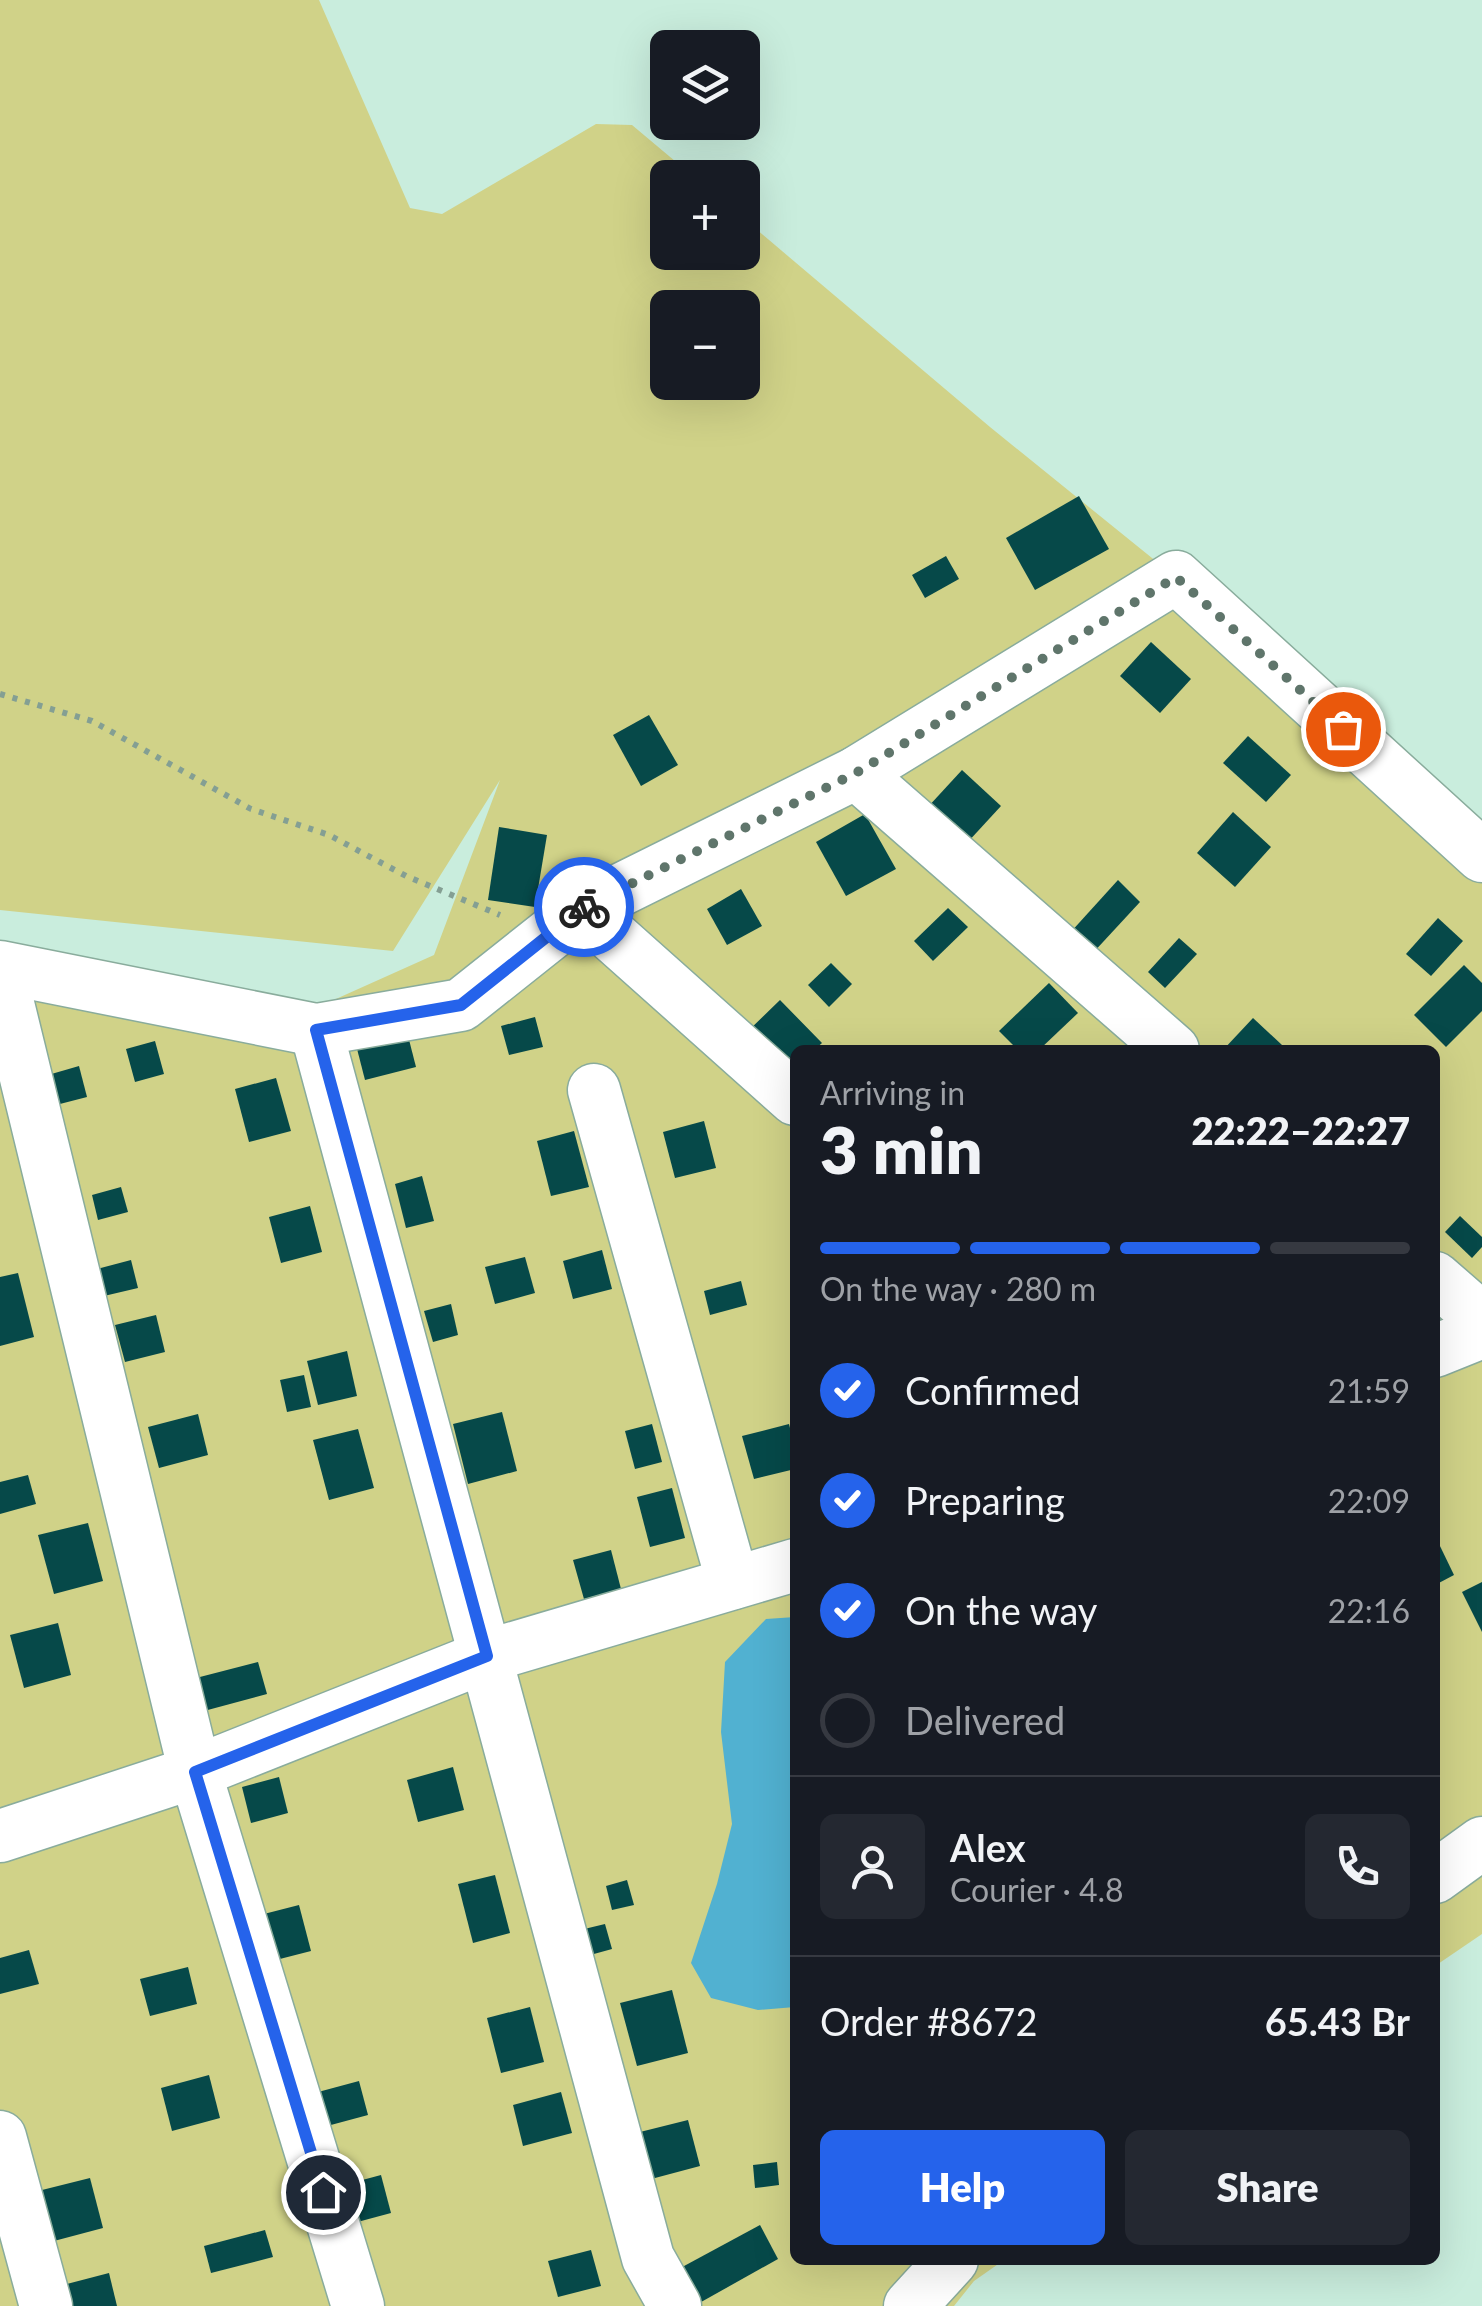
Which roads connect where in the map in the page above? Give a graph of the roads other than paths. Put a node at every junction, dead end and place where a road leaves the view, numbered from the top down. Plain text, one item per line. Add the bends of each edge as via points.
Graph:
1 (856, 773) junction
2 (1482, 856) edge
3 (567, 920) junction
4 (0, 969) edge
5 (316, 1030) junction
6 (1168, 1045) edge
7 (594, 1090) dead end
8 (790, 1095) edge
9 (1440, 1282) edge
10 (1482, 1320) edge
11 (1482, 1332) edge
12 (1440, 1348) edge
13 (790, 1566) edge
14 (733, 1583) junction
15 (487, 1656) junction
16 (195, 1772) junction
17 (0, 1836) edge
18 (1482, 1843) edge
19 (1440, 1873) edge
20 (0, 2137) edge
21 (947, 2265) edge
22 (46, 2306) edge
23 (358, 2306) edge
24 (675, 2306) edge
25 (910, 2306) edge

1 - 2 street via 1176,577
1 - 3 street
1 - 6 street
3 - 5 street via 461,1005
3 - 8 street
4 - 5 street
4 - 16 street
5 - 15 street
7 - 14 street
9 - 10 street
11 - 12 street
13 - 14 street
14 - 15 street
15 - 16 street
15 - 24 street via 648,2258
16 - 17 street
16 - 23 street
18 - 19 street
20 - 22 street
21 - 25 street

